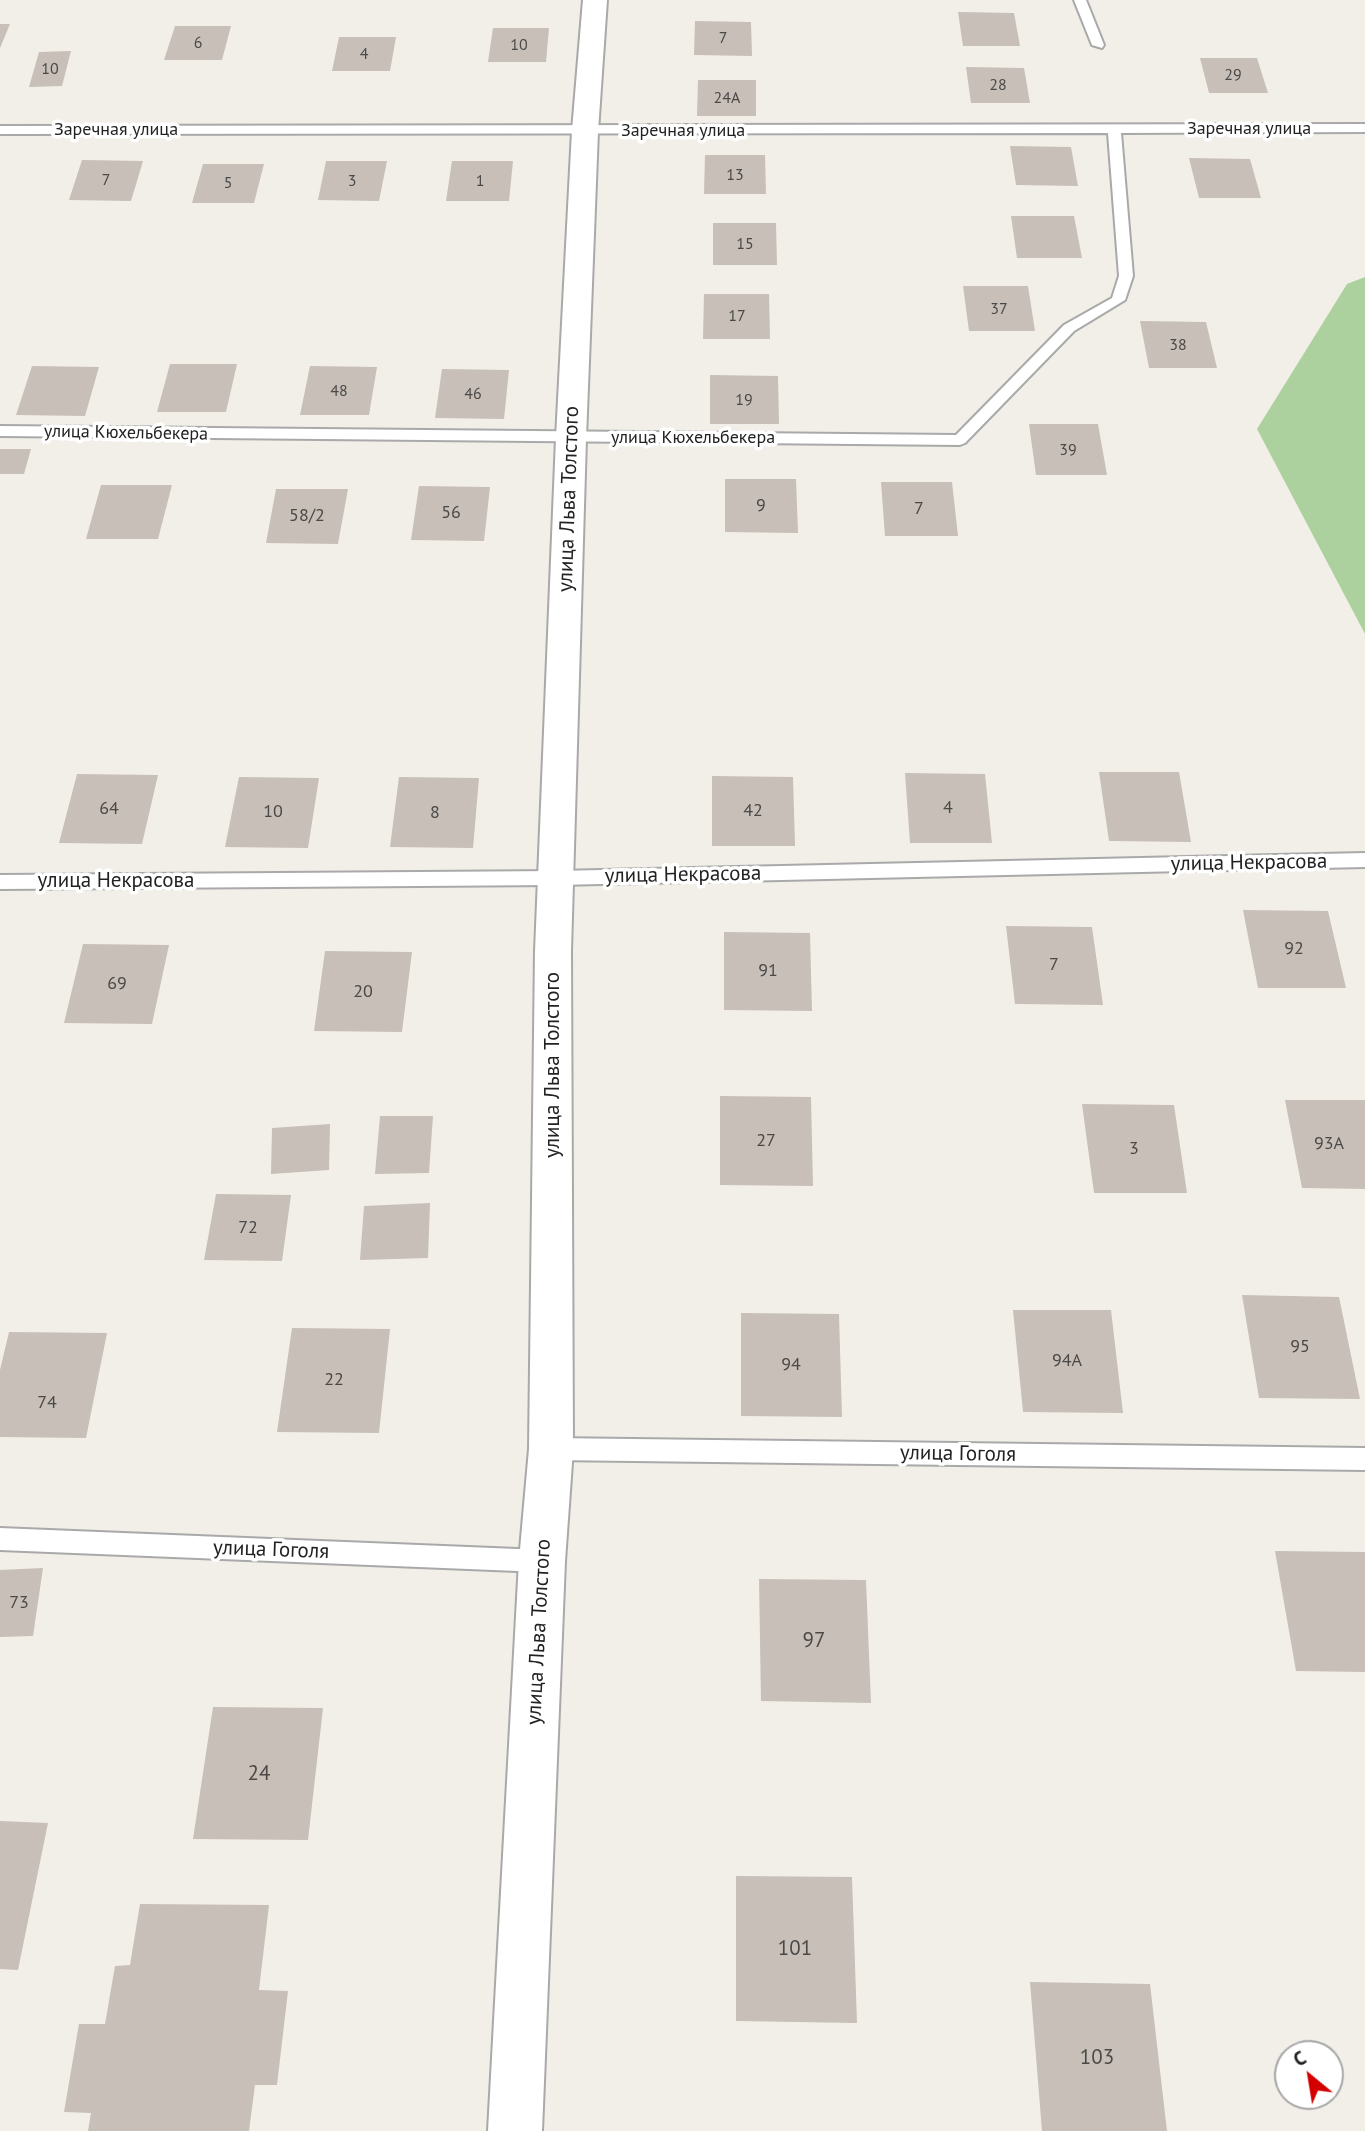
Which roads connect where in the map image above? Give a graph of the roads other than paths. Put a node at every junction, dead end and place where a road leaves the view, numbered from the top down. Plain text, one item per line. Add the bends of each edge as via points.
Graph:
1 (594, 0) edge
2 (1080, 0) edge
3 (1098, 46) dead end
4 (1365, 128) edge
5 (0, 130) edge
6 (1114, 130) junction
7 (585, 131) junction
8 (0, 431) edge
9 (571, 438) junction
10 (1365, 860) edge
11 (557, 878) junction
12 (0, 882) edge
13 (551, 1449) junction
14 (1365, 1459) edge
15 (0, 1539) edge
16 (542, 1561) junction
17 (515, 2131) edge

1 - 7 street, улица Льва Толстого
2 - 3 lane
4 - 6 lane, Заречная улица
5 - 7 lane, Заречная улица
6 - 7 lane, Заречная улица
6 - 9 lane, улица Кюхельбекера via 1126,276 1118,300 1069,328 960,440
7 - 9 street, улица Льва Толстого
8 - 9 lane, улица Кюхельбекера
9 - 11 street, улица Льва Толстого
10 - 11 lane, улица Некрасова
11 - 12 lane, улица Некрасова
11 - 13 street, улица Льва Толстого
13 - 14 lane, улица Гоголя
13 - 16 street, улица Льва Толстого
15 - 16 lane, улица Гоголя
16 - 17 street, улица Льва Толстого

